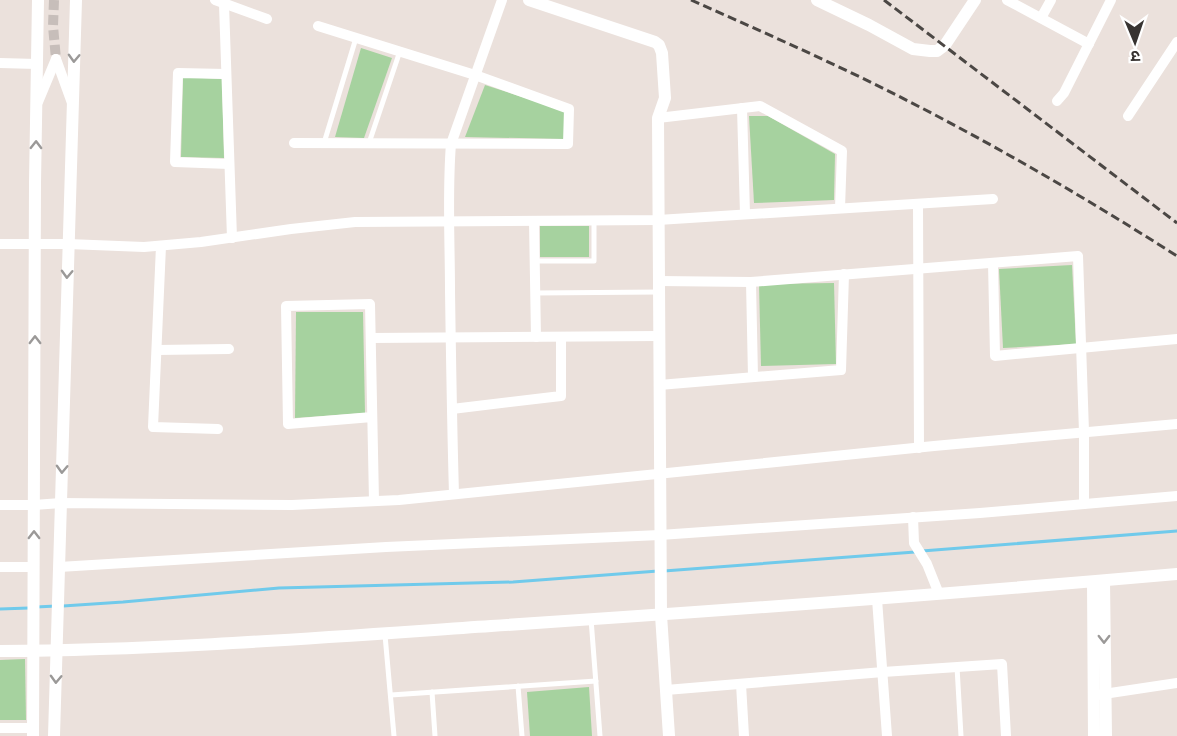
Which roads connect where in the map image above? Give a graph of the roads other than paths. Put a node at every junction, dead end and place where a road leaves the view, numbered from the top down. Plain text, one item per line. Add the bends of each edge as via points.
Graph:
1 (38, 0) edge
2 (76, 0) edge
3 (502, 0) edge
4 (529, 0) edge
5 (818, 0) edge
6 (975, 0) edge
7 (1007, 0) edge
8 (1051, 0) edge
9 (1111, 0) edge
10 (219, 2) edge
11 (1041, 18) junction
12 (267, 19) dead end
13 (318, 26) dead end
14 (356, 38) junction
15 (1177, 42) edge
16 (1089, 44) junction
17 (400, 51) junction
18 (0, 63) edge
19 (37, 64) junction
20 (226, 74) junction
21 (475, 75) junction
22 (1057, 101) dead end
23 (72, 103) junction
24 (36, 105) junction
25 (742, 108) junction
26 (1128, 116) dead end
27 (658, 118) junction
28 (294, 143) dead end
29 (324, 143) junction
30 (369, 143) junction
31 (451, 144) junction
32 (229, 164) junction
33 (993, 199) dead end
34 (918, 204) junction
35 (840, 208) junction
36 (745, 214) junction
37 (594, 220) junction
38 (658, 220) junction
39 (534, 221) junction
40 (449, 222) junction
41 (232, 238) junction
42 (0, 244) edge
43 (35, 244) junction
44 (68, 244) junction
45 (161, 246) junction
46 (535, 261) junction
47 (993, 263) junction
48 (918, 268) junction
49 (844, 274) junction
50 (751, 282) junction
51 (659, 286) junction
52 (536, 293) junction
53 (659, 336) junction
54 (536, 337) junction
55 (561, 337) junction
56 (451, 338) junction
57 (371, 339) junction
58 (1177, 339) edge
59 (1081, 348) junction
60 (157, 350) junction
61 (229, 350) dead end
62 (753, 377) junction
63 (659, 385) junction
64 (452, 409) junction
65 (372, 417) junction
66 (1177, 424) edge
67 (218, 429) dead end
68 (1084, 432) junction
69 (920, 448) junction
70 (660, 474) junction
71 (454, 494) junction
72 (1177, 496) edge
73 (374, 501) junction
74 (61, 503) junction
75 (1083, 504) junction
76 (0, 505) edge
77 (34, 505) junction
78 (913, 517) junction
79 (660, 535) junction
80 (0, 567) edge
81 (34, 567) junction
82 (59, 567) junction
83 (1177, 574) edge
84 (1099, 581) junction
85 (939, 594) junction
86 (877, 599) junction
87 (661, 615) junction
88 (591, 619) junction
89 (385, 633) junction
90 (0, 651) edge
91 (34, 651) junction
92 (57, 651) junction
93 (957, 667) junction
94 (883, 672) junction
95 (596, 681) junction
96 (1177, 683) edge
97 (741, 684) junction
98 (518, 686) junction
99 (666, 690) junction
100 (432, 692) junction
101 (1099, 694) junction
102 (391, 695) junction
103 (0, 728) edge
104 (33, 732) edge
105 (54, 736) edge
106 (394, 736) edge
107 (435, 736) edge
108 (522, 736) edge
109 (600, 736) edge
110 (669, 736) edge
111 (744, 736) edge
112 (887, 736) edge
113 (961, 736) edge
114 (1006, 736) edge
115 (1094, 736) edge
116 (1106, 736) edge

1 - 19 street
2 -> 23 street
3 - 21 street
4 - 27 street via 659,45 665,98
5 - 6 street via 913,49 930,51 945,45
7 - 11 street
8 - 11 street
9 - 16 street
10 - 12 street
10 - 20 street
11 - 16 street
13 - 14 street
14 - 17 street
14 - 29 lane
15 - 26 street
16 - 22 street
17 - 21 street
17 - 30 lane
18 - 19 street
19 - 24 street
20 - 32 street
20 - 32 street via 178,73 175,162
21 - 31 street
21 - 31 street via 569,109 568,144
23 - 24 street via 56,59
23 - 44 street
43 -> 24 street
25 - 27 street
25 - 35 street via 760,106 842,150
25 - 36 street
27 - 38 street
28 - 29 street
29 - 30 street
30 - 31 street
31 - 40 street
32 - 41 street
33 - 34 street
34 - 35 street
34 - 48 street
35 - 36 street
36 - 38 street
37 - 38 street
37 - 39 street
37 - 46 lane via 594,261
38 - 51 street
39 - 40 street
39 - 46 street
40 - 41 street via 355,222
40 - 56 street
41 - 45 street
42 - 43 street
43 - 44 street
77 -> 43 street
44 - 45 street
44 -> 74 street
45 - 60 street
46 - 52 street
47 - 48 street
47 - 59 street via 1078,256
47 - 59 street via 995,356
48 - 49 street
48 - 69 street
49 - 50 street
49 - 62 street via 841,370
50 - 51 street
50 - 62 street
51 - 52 lane
51 - 53 street
52 - 54 street
53 - 55 street
53 - 63 street
54 - 55 street
54 - 56 street
55 - 64 street via 561,396
56 - 57 street
56 - 64 street
57 - 65 street
57 - 65 street via 370,304 286,306 288,424
58 - 59 street
59 - 68 street
60 - 61 street
60 - 67 street via 153,427
62 - 63 street
63 - 70 street
64 - 71 street
65 - 73 street
66 - 68 street
68 - 69 street
68 - 75 street
69 - 70 street
70 - 71 street
70 - 79 street
71 - 73 street
72 - 75 street
73 - 74 street via 292,505
74 - 77 street
74 - 82 street
75 - 78 street
76 - 77 street
81 -> 77 street
78 - 79 street
78 - 85 street via 914,543
79 - 82 street
79 - 87 street
80 - 81 street
81 - 91 street
82 - 92 street
83 - 84 street
84 - 85 street
84 - 101 street
85 - 86 street
86 - 87 street
86 - 94 street
87 - 88 street
87 - 99 street
88 - 89 street
88 - 95 lane
89 - 92 street
89 - 102 lane
90 - 91 street
91 - 92 street
91 - 104 street
92 -> 105 street
93 - 94 street
93 - 113 lane
93 - 114 street via 1002,664
94 - 97 street
94 - 112 street
95 - 98 lane
95 - 109 lane
96 - 101 street
97 - 99 street
97 - 111 street
98 - 100 lane
98 - 108 lane
99 - 110 street
100 - 102 lane
100 - 107 lane
101 - 115 street
101 - 116 street
102 - 106 lane
103 - 104 street

